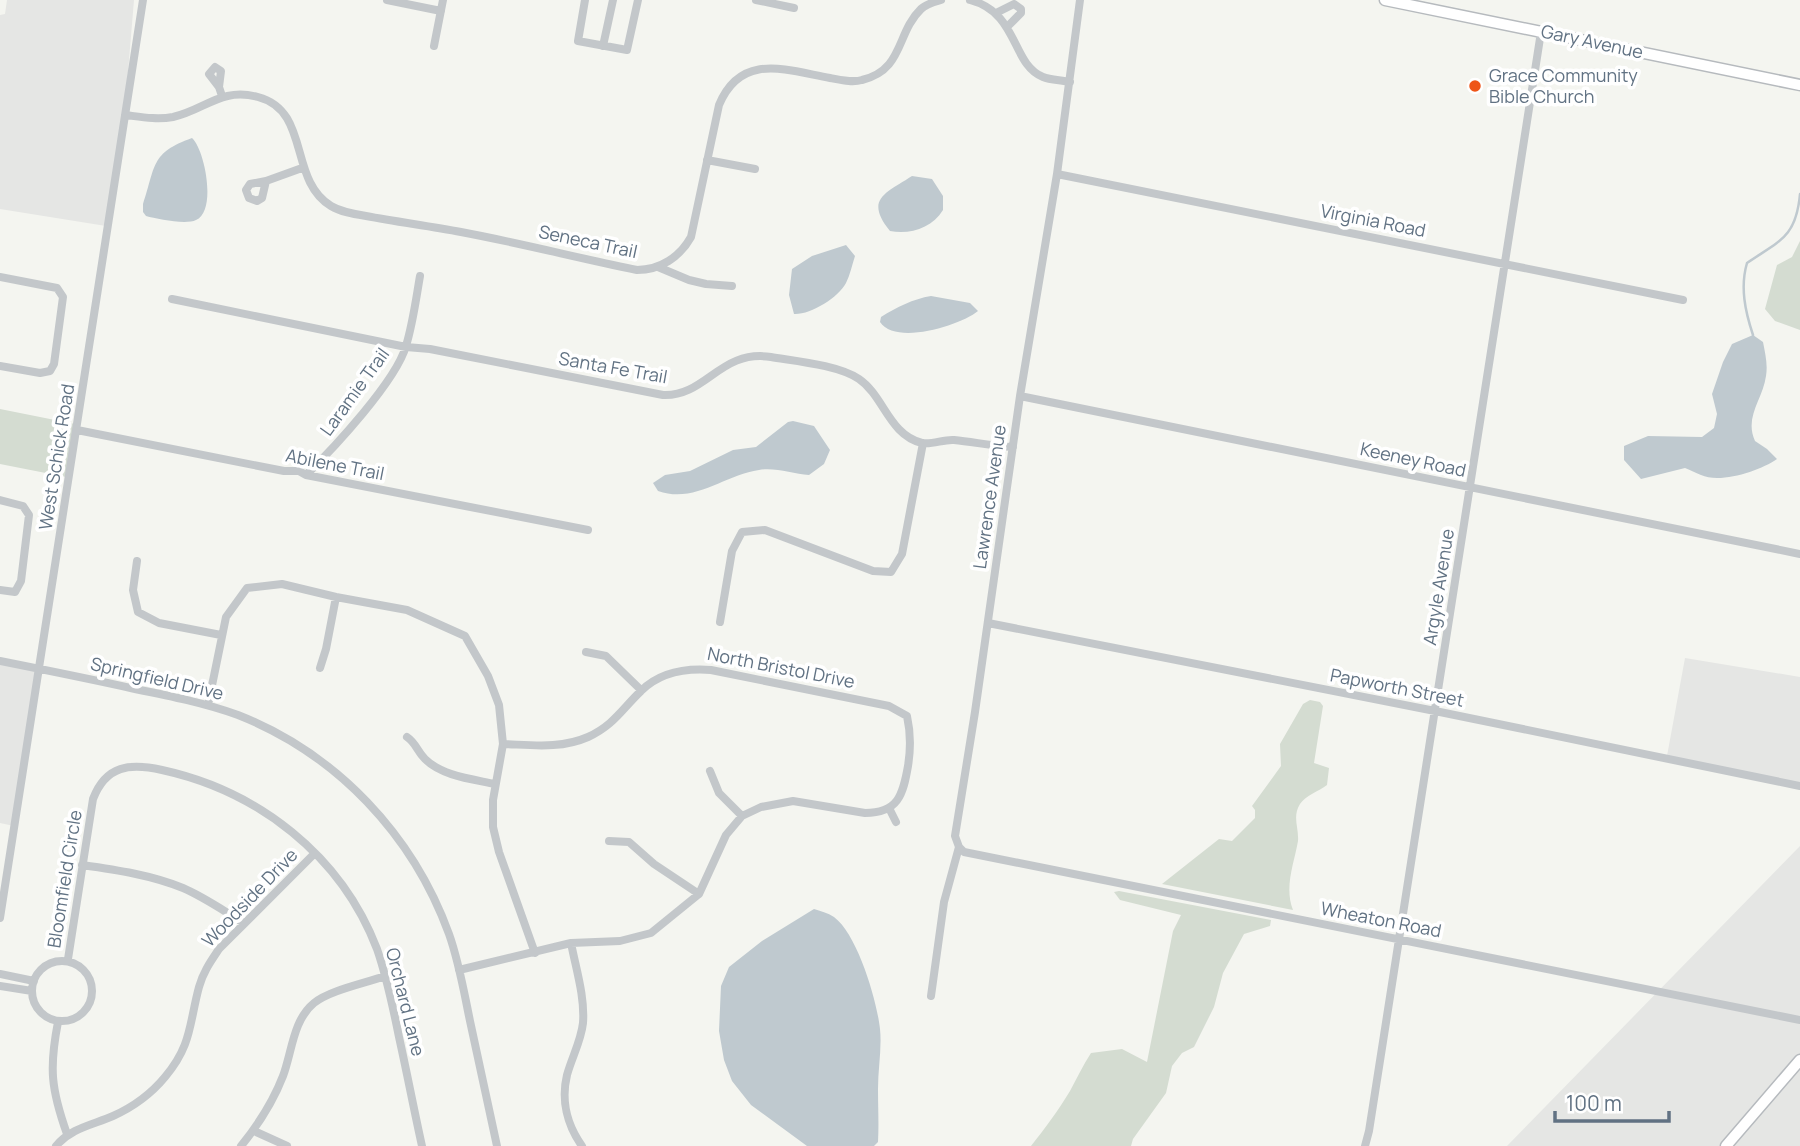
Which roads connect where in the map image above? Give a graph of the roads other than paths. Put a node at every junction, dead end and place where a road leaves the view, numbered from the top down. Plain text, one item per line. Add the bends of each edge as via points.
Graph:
1 (143, 0) edge
2 (387, 0) edge
3 (443, 0) edge
4 (585, 0) edge
5 (613, 0) edge
6 (638, 0) edge
7 (756, 0) edge
8 (941, 0) edge
9 (970, 0) edge
10 (1080, 0) edge
11 (1385, 0) edge
12 (418, 3) edge
13 (794, 8) dead end
14 (441, 12) junction
15 (996, 13) junction
16 (1007, 27) junction
17 (1541, 32) junction
18 (434, 46) dead end
19 (603, 46) junction
20 (1069, 82) junction
21 (1800, 85) edge
22 (219, 87) dead end
23 (222, 96) junction
24 (125, 116) junction
25 (708, 160) junction
26 (302, 168) junction
27 (755, 169) dead end
28 (1057, 174) junction
29 (266, 181) dead end
30 (1506, 264) junction
31 (658, 267) junction
32 (421, 276) dead end
33 (0, 277) edge
34 (732, 286) dead end
35 (172, 299) dead end
36 (1683, 300) dead end
37 (406, 347) junction
38 (0, 366) edge
39 (1020, 396) junction
40 (77, 430) junction
41 (923, 443) junction
42 (1013, 447) junction
43 (306, 475) junction
44 (1470, 487) junction
45 (0, 500) edge
46 (588, 530) dead end
47 (1800, 554) edge
48 (137, 561) dead end
49 (0, 590) edge
50 (336, 597) junction
51 (720, 622) dead end
52 (988, 623) junction
53 (221, 635) junction
54 (586, 652) dead end
55 (0, 661) edge
56 (320, 668) dead end
57 (40, 669) junction
58 (641, 690) junction
59 (208, 705) junction
60 (1435, 711) junction
61 (407, 737) dead end
62 (503, 744) junction
63 (117, 770) joint
64 (710, 771) dead end
65 (495, 784) junction
66 (1800, 786) edge
67 (889, 808) junction
68 (742, 816) junction
69 (896, 822) dead end
70 (609, 841) dead end
71 (959, 847) junction
72 (315, 853) junction
73 (82, 865) junction
74 (699, 894) junction
75 (0, 918) edge
76 (244, 923) junction
77 (1398, 939) junction
78 (571, 943) junction
79 (535, 953) junction
80 (68, 959) junction
81 (459, 971) junction
82 (0, 974) edge
83 (385, 975) junction
84 (34, 981) junction
85 (0, 986) edge
86 (32, 991) junction
87 (932, 996) dead end
88 (1800, 1020) edge
89 (58, 1022) junction
90 (1800, 1060) edge
91 (254, 1131) junction
92 (66, 1134) junction
93 (56, 1146) edge
94 (241, 1146) edge
95 (287, 1146) edge
96 (422, 1146) edge
97 (497, 1146) edge
98 (582, 1146) edge
99 (1365, 1146) edge
100 (1726, 1146) edge

1 - 24 street, West Schick Road
2 - 12 street
3 - 14 street
4 - 19 street via 578,41
5 - 19 street
6 - 19 street via 627,50
7 - 13 street
8 - 25 street, Seneca Trail via 923,7 882,73 846,81 771,68 741,75 719,105
9 - 15 street
10 - 20 street, Lawrence Avenue
11 - 17 main road, Gary Avenue
12 - 14 street
14 - 18 street
15 - 16 street
15 - 16 street via 1014,4 1021,9
16 - 20 street via 1030,67 1042,77
17 - 21 main road, Gary Avenue
17 - 30 street, Argyle Avenue
20 - 28 street, Lawrence Avenue
22 - 23 street
23 - 24 street, Seneca Trail via 171,117
23 - 26 street, Seneca Trail via 250,95 279,108 290,119
24 - 40 street, West Schick Road
25 - 27 street
25 - 31 street, Seneca Trail via 691,237 682,252
26 - 29 street
26 - 31 street, Seneca Trail via 320,197 344,212 510,241 637,270
28 - 30 street, Virginia Road
28 - 39 street, Lawrence Avenue
30 - 36 street, Virginia Road
30 - 44 street, Argyle Avenue
31 - 34 street via 689,280
32 - 37 street, Laramie Trail
33 - 38 street via 52,287 61,292 63,303 50,371
35 - 37 street, Santa Fe Trail
37 - 41 street, Santa Fe Trail via 667,396 686,392 737,359 770,357 859,378 892,422
37 - 43 street, Laramie Trail via 396,370
39 - 42 street, Lawrence Avenue
39 - 44 street, Keeney Road
40 - 43 street, Abilene Trail
40 - 57 street, West Schick Road
41 - 42 street via 951,440
41 - 51 street via 902,554 891,572 873,571 765,530 742,532 732,551
42 - 52 street, Lawrence Avenue
43 - 46 street, Abilene Trail
44 - 47 street, Keeney Road
44 - 60 street, Argyle Avenue
45 - 49 street via 23,506 29,515 21,581 15,592
48 - 53 street via 133,590 138,612 159,623
50 - 53 street via 282,584 247,588 226,617
50 - 56 street
50 - 62 street via 407,610 465,636 494,690
52 - 60 street, Papworth Street
52 - 71 street, Lawrence Avenue via 955,836
53 - 59 street
54 - 58 street via 606,656
55 - 57 street, Springfield Drive
57 - 59 street, Springfield Drive
57 - 75 street, West Schick Road
58 - 62 street, North Bristol Drive via 610,725 580,740 549,746
58 - 67 street, North Bristol Drive via 676,671 694,668 884,704 907,716 911,743 904,787
59 - 81 street, Springfield Drive via 247,719 303,749 366,800 398,836 423,877 446,926
60 - 66 street, Papworth Street
60 - 77 street, Argyle Avenue
61 - 65 street via 423,757 441,769
62 - 65 street
63 - 72 street, Orchard Lane via 142,766 221,788 275,818
63 - 73 street, Bloomfield Circle via 101,782 93,799
64 - 68 street via 719,793
65 - 79 street via 492,815 499,852
67 - 68 street via 865,813 781,801
67 - 69 street
68 - 74 street via 720,843
70 - 74 street via 629,842
71 - 77 street, Wheaton Road via 964,852
71 - 87 street, Lawrence Avenue via 944,902
72 - 76 street, Woodside Drive
72 - 83 street, Orchard Lane via 362,918
73 - 76 street via 164,881
73 - 80 street, Bloomfield Circle
74 - 78 street via 641,937
76 - 92 street, Woodside Drive via 207,967 189,1037 165,1077 134,1105
77 - 88 street, Wheaton Road
77 - 99 street, Argyle Avenue
78 - 79 street
78 - 98 street via 583,1021 565,1099 572,1132
79 - 81 street
80 - 84 street, Bloomfield Circle via 51,962
80 - 89 street, Bloomfield Circle via 86,971 92,995 86,1010
81 - 97 street, Springfield Drive
82 - 84 street
83 - 91 street via 316,1002 304,1014 282,1079
83 - 96 street, Orchard Lane
84 - 86 street
85 - 86 street
86 - 89 street via 37,1009
89 - 92 street via 51,1072
90 - 100 main road
91 - 94 street
91 - 95 street
92 - 93 street, Woodside Drive

